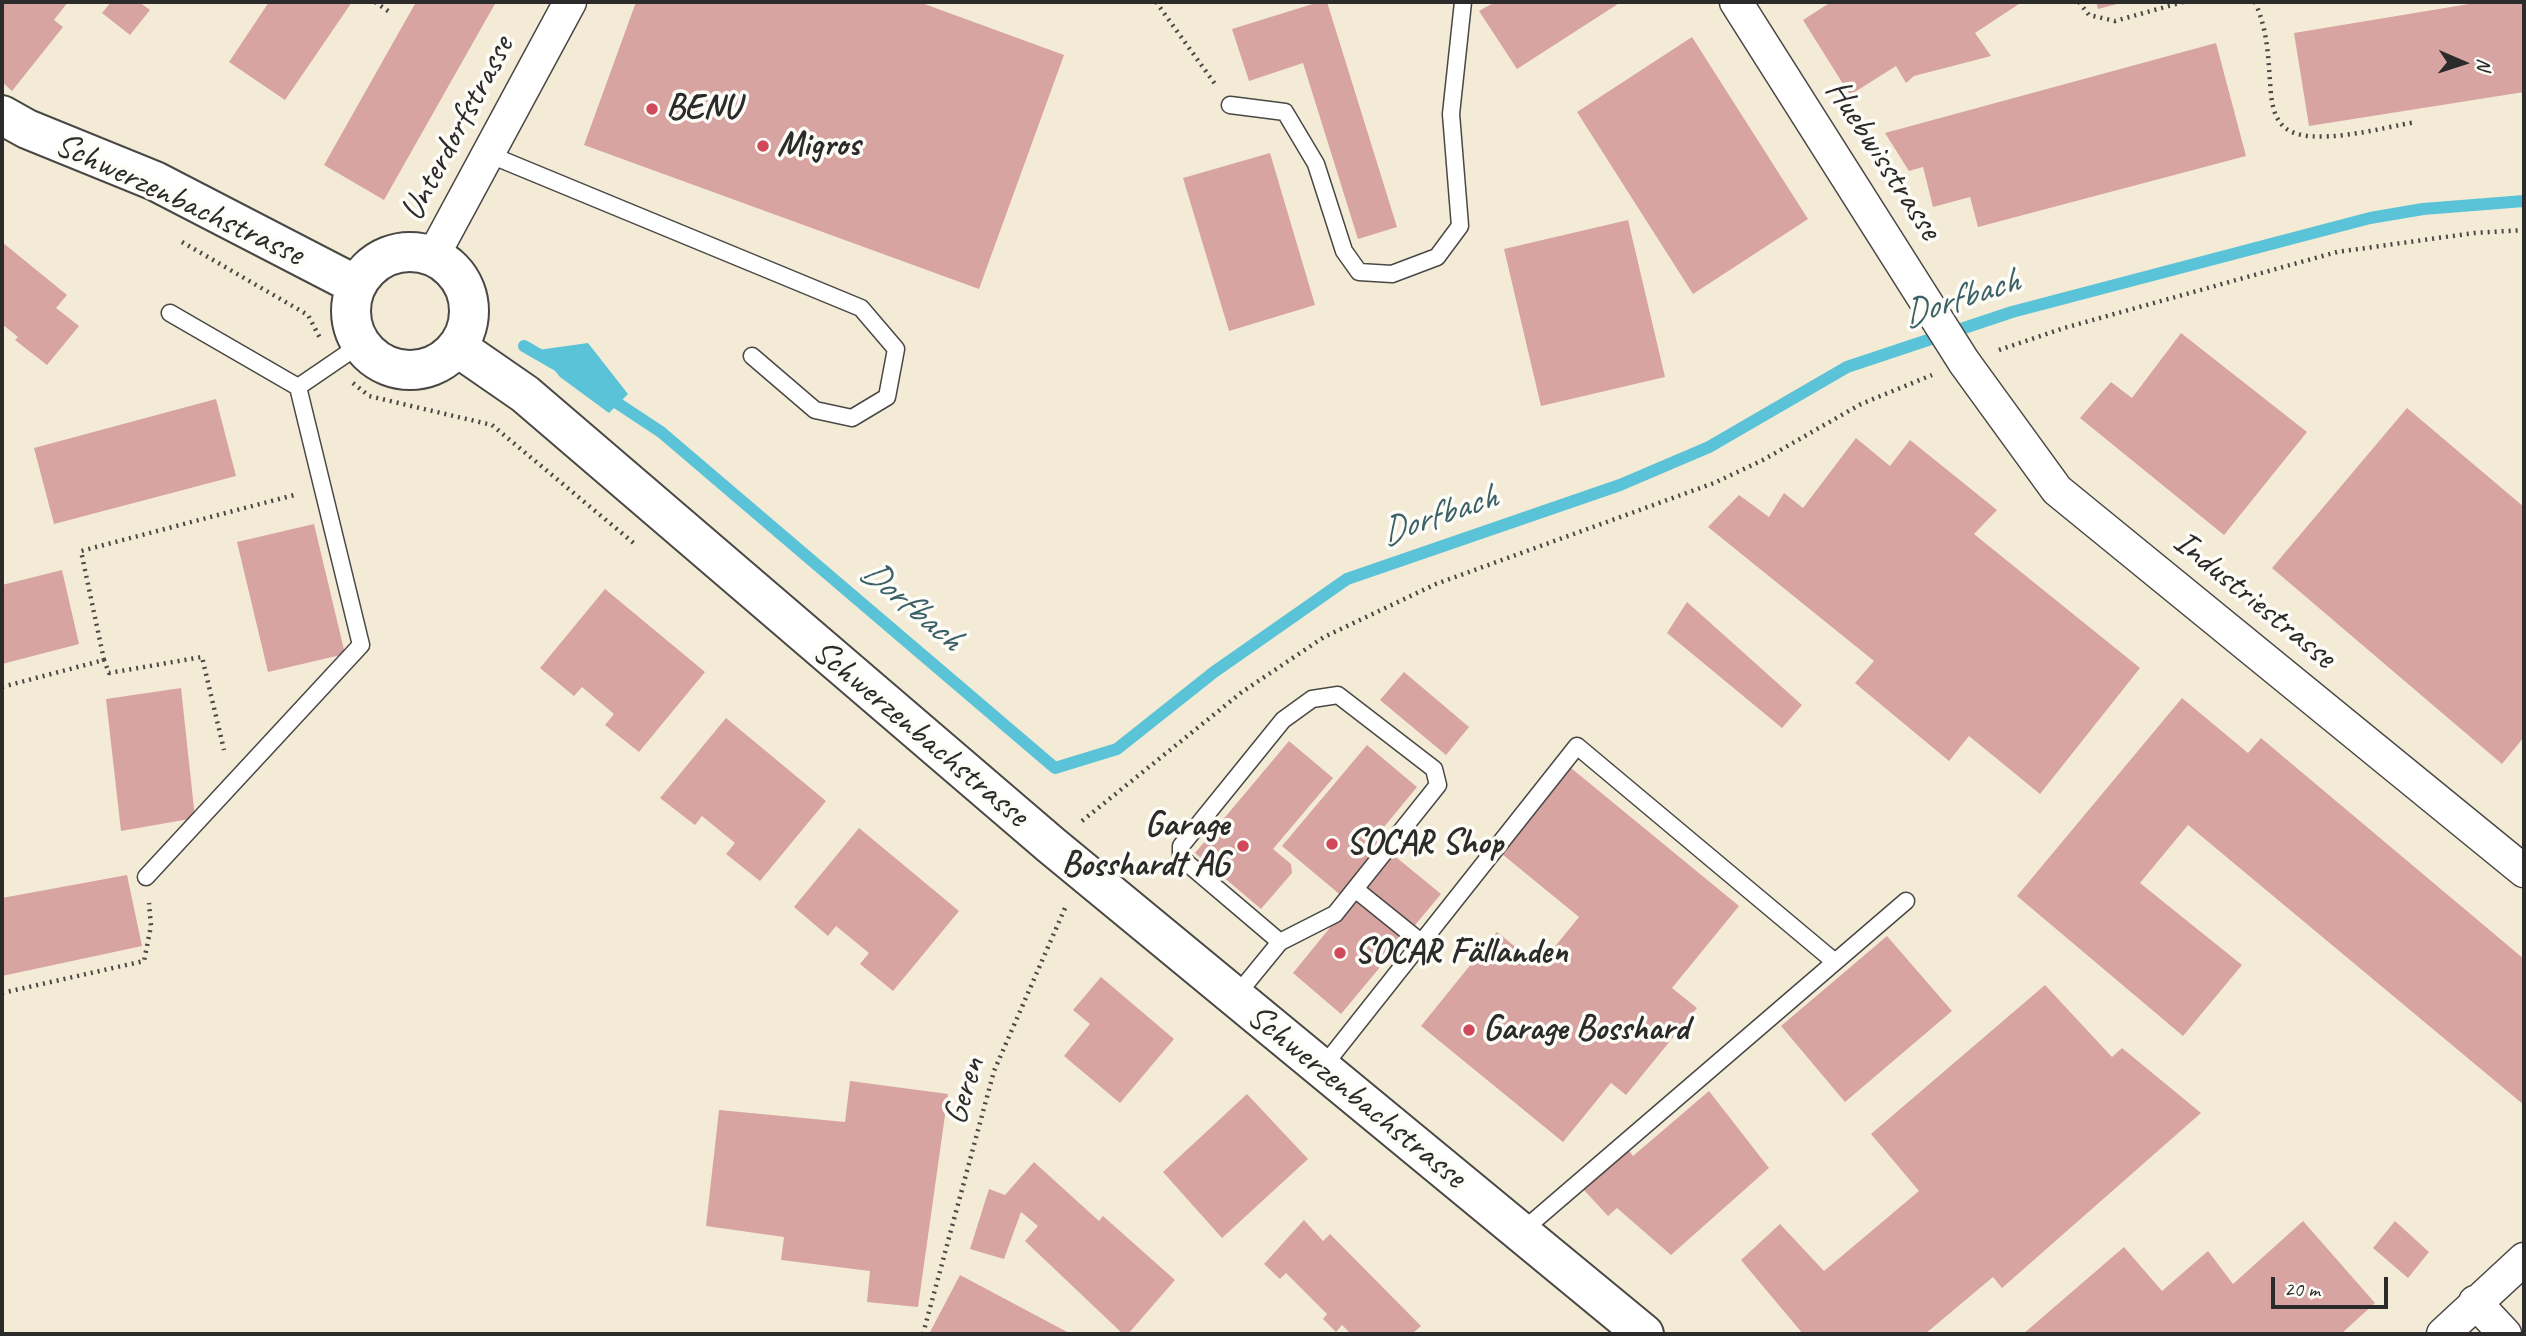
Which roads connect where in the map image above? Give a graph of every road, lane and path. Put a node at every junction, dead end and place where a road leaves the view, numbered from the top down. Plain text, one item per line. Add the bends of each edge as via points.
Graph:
1 (375, 2) edge
2 (570, 2) edge
3 (1156, 2) edge
4 (1463, 2) edge
5 (2079, 2) edge
6 (2183, 2) edge
7 (2255, 2) edge
8 (1739, 3) edge
9 (391, 13) dead end
10 (1230, 105) joint
11 (2, 115) edge
12 (2416, 122) dead end
13 (488, 154) junction
14 (2524, 230) edge
15 (173, 235) dead end
16 (433, 256) junction
17 (356, 285) junction
18 (170, 313) dead end
19 (457, 347) junction
20 (347, 353) junction
21 (752, 356) dead end
22 (1964, 362) junction
23 (298, 387) junction
24 (321, 488) junction
25 (640, 549) dead end
26 (104, 660) junction
27 (2, 687) edge
28 (233, 784) junction
29 (1051, 845) junction
30 (2524, 871) edge
31 (146, 877) joint
32 (1355, 889) junction
33 (1906, 901) dead end
34 (1078, 911) dead end
35 (1280, 942) junction
36 (1422, 943) junction
37 (1835, 962) junction
38 (2, 993) edge
39 (1235, 997) junction
40 (1322, 1068) junction
41 (1521, 1232) junction
42 (2524, 1259) edge
43 (2475, 1302) junction
44 (923, 1334) edge
45 (1644, 1334) edge
46 (2442, 1334) edge
47 (2505, 1334) edge

1 - 9 path
2 - 13 street, Unterdorfstrasse
3 - 10 path
4 - 10 lane via 1451,114 1460,226 1437,257 1392,274 1359,272 1343,251 1316,164 1285,112
5 - 6 path via 2089,15 2115,21
7 - 12 path via 2269,46 2274,113 2282,126 2296,135 2319,137
8 - 22 street, Huebwisstrasse
11 - 17 main road, Schwerzenbachstrasse via 155,181
13 - 16 street, Unterdorfstrasse
13 - 21 lane via 861,308 896,349 887,397 852,418 815,410
14 - 22 path via 2337,252 2064,328
15 - 20 path via 308,315
16 - 17 main road via 416,251 381,258
16 - 19 main road via 451,267 464,285 470,306 468,327
17 - 20 main road
18 - 23 lane
19 - 20 main road via 440,362 419,369 397,369
19 - 29 main road, Schwerzenbachstrasse via 525,394
20 - 23 lane
20 - 25 path via 350,381 369,396 492,425
22 - 29 path via 1861,404 1714,483 1436,584 1324,637 1242,692
22 - 30 street, Industriestrasse via 2057,490
23 - 24 lane
24 - 26 path via 81,551
24 - 28 lane via 361,645
26 - 27 path
26 - 28 path via 109,673 202,657
28 - 31 lane
29 - 39 main road, Schwerzenbachstrasse
31 - 38 path via 151,926 144,961
32 - 35 lane via 1325,922
32 - 35 lane via 1434,793 1438,778 1434,769 1352,702 1338,695 1321,695 1283,720 1181,846 1187,863
32 - 36 lane
33 - 37 lane
34 - 44 path, Geren via 1067,903 994,1071
35 - 39 lane
36 - 37 lane via 1577,746
36 - 40 lane
37 - 41 lane
39 - 40 main road, Schwerzenbachstrasse
40 - 41 main road, Schwerzenbachstrasse
41 - 45 main road, Schwerzenbachstrasse
42 - 43 street
43 - 46 street
43 - 47 street

